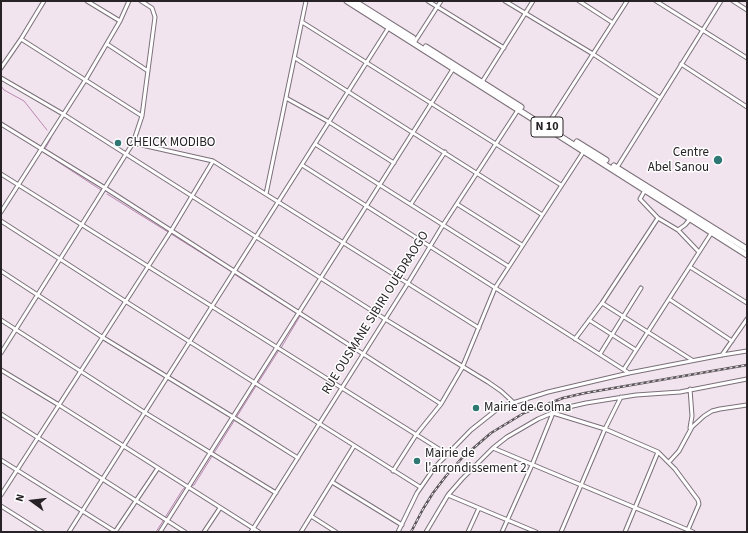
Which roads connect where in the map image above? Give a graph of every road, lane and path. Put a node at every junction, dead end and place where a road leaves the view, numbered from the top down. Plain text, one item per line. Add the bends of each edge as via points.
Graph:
1 (44, 1) edge
2 (87, 1) edge
3 (129, 1) edge
4 (141, 1) edge
5 (306, 1) edge
6 (347, 1) edge
7 (354, 1) edge
8 (428, 1) edge
9 (441, 1) edge
10 (505, 1) edge
11 (533, 1) edge
12 (579, 1) edge
13 (627, 1) edge
14 (656, 1) edge
15 (721, 1) edge
16 (733, 1) edge
17 (437, 7) junction
18 (747, 10) edge
19 (525, 14) junction
20 (120, 21) junction
21 (302, 22) junction
22 (613, 23) junction
23 (390, 26) junction
24 (703, 31) junction
25 (21, 39) junction
26 (415, 42) junction
27 (106, 44) junction
28 (504, 48) junction
29 (593, 54) junction
30 (295, 58) junction
31 (747, 58) edge
32 (366, 62) junction
33 (682, 64) junction
34 (454, 67) junction
35 (1, 68) edge
36 (148, 71) junction
37 (1, 78) edge
38 (86, 79) junction
39 (481, 84) junction
40 (348, 91) junction
41 (286, 98) junction
42 (660, 98) junction
43 (431, 103) junction
44 (747, 107) edge
45 (520, 108) junction
46 (63, 114) junction
47 (142, 116) junction
48 (329, 122) junction
49 (1, 124) edge
50 (547, 125) junction
51 (413, 132) junction
52 (133, 143) junction
53 (315, 144) junction
54 (496, 144) junction
55 (41, 149) junction
56 (584, 151) junction
57 (445, 152) junction
58 (125, 155) junction
59 (213, 161) junction
60 (394, 163) junction
61 (302, 165) junction
62 (616, 169) junction
63 (477, 173) junction
64 (1, 174) edge
65 (18, 184) junction
66 (380, 185) junction
67 (561, 185) junction
68 (105, 188) junction
69 (646, 188) junction
70 (266, 194) junction
71 (192, 196) junction
72 (279, 201) junction
73 (411, 204) junction
74 (457, 204) junction
75 (366, 207) junction
76 (1, 212) edge
77 (541, 214) junction
78 (692, 217) junction
79 (658, 218) junction
80 (1, 221) edge
81 (82, 225) junction
82 (443, 225) junction
83 (678, 230) junction
84 (713, 230) junction
85 (170, 231) junction
86 (256, 236) junction
87 (344, 242) junction
88 (522, 245) junction
89 (430, 247) junction
90 (746, 247) edge
91 (699, 252) junction
92 (747, 255) edge
93 (60, 260) junction
94 (148, 266) junction
95 (508, 266) junction
96 (690, 266) junction
97 (1, 271) edge
98 (234, 272) junction
99 (321, 278) junction
100 (408, 283) junction
101 (495, 288) junction
102 (641, 288) dead end
103 (38, 295) junction
104 (669, 299) junction
105 (125, 302) junction
106 (602, 303) junction
107 (747, 303) edge
108 (212, 306) junction
109 (299, 312) junction
110 (623, 317) junction
111 (747, 318) edge
112 (386, 319) junction
113 (1, 320) edge
114 (589, 320) junction
115 (479, 328) junction
116 (16, 329) junction
117 (648, 332) junction
118 (612, 335) junction
119 (102, 337) junction
120 (575, 339) junction
121 (189, 341) junction
122 (732, 341) junction
123 (277, 347) junction
124 (636, 350) junction
125 (747, 351) edge
126 (1, 353) edge
127 (364, 354) junction
128 (600, 354) junction
129 (722, 355) junction
130 (692, 360) junction
131 (462, 368) junction
132 (624, 369) junction
133 (1, 370) edge
134 (81, 371) junction
135 (629, 373) junction
136 (168, 376) junction
137 (747, 379) edge
138 (255, 383) junction
139 (342, 388) junction
140 (690, 390) junction
141 (621, 398) junction
142 (513, 402) junction
143 (441, 404) junction
144 (59, 405) junction
145 (747, 405) edge
146 (144, 412) junction
147 (553, 413) junction
148 (1, 414) edge
149 (233, 417) junction
150 (319, 424) junction
151 (605, 429) junction
152 (689, 430) junction
153 (416, 435) junction
154 (38, 438) junction
155 (123, 446) junction
156 (354, 446) junction
157 (493, 448) junction
158 (211, 452) junction
159 (658, 452) junction
160 (447, 454) junction
161 (298, 458) junction
162 (1, 460) edge
163 (669, 462) junction
164 (532, 465) junction
165 (158, 468) junction
166 (17, 470) junction
167 (393, 471) junction
168 (102, 480) junction
169 (332, 482) junction
170 (581, 486) junction
171 (420, 487) junction
172 (189, 488) junction
173 (276, 493) junction
174 (1, 495) edge
175 (448, 496) junction
176 (136, 500) junction
177 (1, 506) edge
178 (220, 508) junction
179 (479, 508) junction
180 (634, 508) junction
181 (82, 510) junction
182 (311, 516) junction
183 (507, 520) junction
184 (167, 521) junction
185 (402, 525) junction
186 (254, 528) junction
187 (687, 531) edge
188 (42, 532) edge
189 (69, 532) edge
190 (115, 532) edge
191 (160, 532) edge
192 (185, 532) edge
193 (204, 532) edge
194 (251, 532) edge
195 (259, 532) edge
196 (301, 532) edge
197 (336, 532) edge
198 (398, 532) edge
199 (426, 532) edge
200 (468, 532) edge
201 (502, 532) edge
202 (536, 532) edge
203 (561, 532) edge
204 (624, 532) edge
205 (693, 532) edge

1 - 25 street
2 - 20 street
3 - 20 street
4 - 36 street via 152,8 156,17
5 - 21 street
6 - 23 main road, N 10
7 - 23 main road, N 10
8 - 17 street
9 - 17 street
10 - 19 street
11 - 19 street
12 - 22 street
13 - 22 street
14 - 24 street
15 - 24 street
16 - 18 street
17 - 26 street
17 - 28 street
19 - 28 street
19 - 29 street
20 - 27 street
21 - 30 street
21 - 32 street
22 - 29 street
23 - 26 main road, N 10
23 - 32 street
24 - 31 street
24 - 33 street
25 - 35 street
25 - 38 street
26 - 34 main road, N 10
27 - 36 street
27 - 38 street
28 - 39 street
29 - 42 street
29 - 50 street
30 - 40 street
30 - 41 street
32 - 40 street
32 - 43 street
33 - 42 street
33 - 44 street
34 - 39 main road, N 10
34 - 43 street
36 - 47 street
37 - 46 street
38 - 46 street
38 - 47 street
39 - 45 main road, N 10
40 - 48 street
40 - 51 street
41 - 48 street
41 - 70 street
42 - 62 street
43 - 51 street
43 - 54 street
45 - 50 main road, N 10
45 - 54 street, RUE OUSMANE SIBIRI OUEDRAOGO
46 - 55 street
46 - 58 street
47 - 52 street
48 - 53 street
48 - 60 street
49 - 55 street
50 - 56 main road, N 10
50 - 62 main road, N 10
51 - 57 street
51 - 60 street
52 - 58 street
52 - 59 street
53 - 61 street
53 - 66 street
54 - 63 street, RUE OUSMANE SIBIRI OUEDRAOGO
54 - 67 street
55 - 65 street
55 - 68 street
56 - 62 main road, N 10
56 - 67 street
57 - 63 street
57 - 73 street
58 - 68 street
58 - 71 street
59 - 70 street
59 - 71 street
60 - 66 street
61 - 72 street
61 - 75 street
62 - 69 main road, N 10
63 - 74 street, RUE OUSMANE SIBIRI OUEDRAOGO
63 - 77 street
64 - 65 street
65 - 76 street
65 - 81 street
66 - 73 street
66 - 75 street
67 - 77 street
68 - 81 street
68 - 85 street
69 - 78 main road, N 10
69 - 79 street via 640,199
70 - 72 street
71 - 85 street
71 - 86 street
72 - 86 street
72 - 87 street
73 - 82 street
74 - 82 street, RUE OUSMANE SIBIRI OUEDRAOGO
74 - 88 street
75 - 87 street
75 - 89 street
77 - 88 street
78 - 83 street
78 - 84 main road, N 10
79 - 83 street
79 - 106 street
80 - 93 street
81 - 93 street
81 - 94 street
82 - 89 street, RUE OUSMANE SIBIRI OUEDRAOGO
82 - 95 street
83 - 91 street
84 - 90 main road, N 10
84 - 91 street
84 - 92 main road, N 10
85 - 94 street
85 - 98 street
86 - 98 street
86 - 99 street
87 - 99 street
87 - 100 street
88 - 95 street
89 - 100 street, RUE OUSMANE SIBIRI OUEDRAOGO
89 - 101 street
91 - 96 street
93 - 103 street
93 - 105 street
94 - 105 street
94 - 108 street
95 - 101 street
96 - 104 street
96 - 107 street
97 - 103 street
98 - 108 street
98 - 109 street
99 - 109 street
99 - 112 street
100 - 112 street, RUE OUSMANE SIBIRI OUEDRAOGO
100 - 115 street
101 - 115 street
101 - 120 street
102 - 110 street
103 - 116 street
103 - 119 street
104 - 117 street
104 - 122 street
105 - 119 street
105 - 121 street
106 - 110 street
106 - 114 street
108 - 121 street
108 - 123 street
109 - 123 street
109 - 127 street
110 - 117 street
110 - 118 street
111 - 122 street
112 - 127 street, RUE OUSMANE SIBIRI OUEDRAOGO
112 - 131 street
113 - 116 street
114 - 118 street
114 - 120 street
115 - 131 street
116 - 126 street
116 - 134 street
117 - 124 street
117 - 130 street
118 - 124 street
118 - 128 street
119 - 134 street
119 - 136 street
120 - 128 street
121 - 136 street
121 - 138 street
122 - 129 street
123 - 138 street
123 - 139 street
124 - 132 street
125 - 129 street
127 - 139 street, RUE OUSMANE SIBIRI OUEDRAOGO
127 - 143 street
128 - 132 street
129 - 130 street
130 - 135 street
131 - 142 street via 501,391
131 - 143 street
132 - 135 street
133 - 144 street
134 - 144 street
134 - 146 street
135 - 142 street
136 - 146 street
136 - 149 street
137 - 140 street
138 - 149 street
138 - 150 street
139 - 150 street, RUE OUSMANE SIBIRI OUEDRAOGO
139 - 153 street
140 - 141 street
140 - 152 street via 692,416
141 - 147 street via 586,403
141 - 151 street
142 - 160 street via 488,416
143 - 153 street
144 - 154 street
144 - 155 street
145 - 152 street via 712,411
146 - 155 street
146 - 158 street
147 - 151 street
147 - 157 street via 538,419
147 - 164 street
148 - 154 street
149 - 158 street
149 - 161 street
150 - 156 street
150 - 161 street, RUE OUSMANE SIBIRI OUEDRAOGO
151 - 159 street
151 - 170 street
152 - 163 street via 679,451
153 - 160 street
153 - 167 street
154 - 166 street
154 - 168 street
155 - 165 street
155 - 168 street
156 - 167 street
156 - 169 street
157 - 164 street
157 - 175 street
158 - 172 street
158 - 173 street
159 - 163 street
159 - 180 street
160 - 171 street
161 - 173 street, RUE OUSMANE SIBIRI OUEDRAOGO
162 - 166 street
163 - 187 street via 698,500 699,504
164 - 170 street
164 - 183 street
165 - 172 street
165 - 176 street
166 - 174 street
166 - 181 street
167 - 171 street
168 - 176 street
168 - 181 street
169 - 182 street
169 - 185 street
170 - 180 street
170 - 203 street
171 - 185 street
172 - 178 street
172 - 184 street
173 - 186 street, RUE OUSMANE SIBIRI OUEDRAOGO
175 - 179 street
175 - 199 street
176 - 184 street
176 - 190 street
177 - 188 street
178 - 186 street
178 - 193 street
179 - 183 street
179 - 200 street
180 - 187 street
180 - 204 street
181 - 189 street
181 - 190 street
182 - 196 street
182 - 197 street
183 - 201 street
183 - 202 street
184 - 191 street
184 - 192 street
185 - 198 street
186 - 194 street, RUE OUSMANE SIBIRI OUEDRAOGO
186 - 195 street
187 - 205 street

